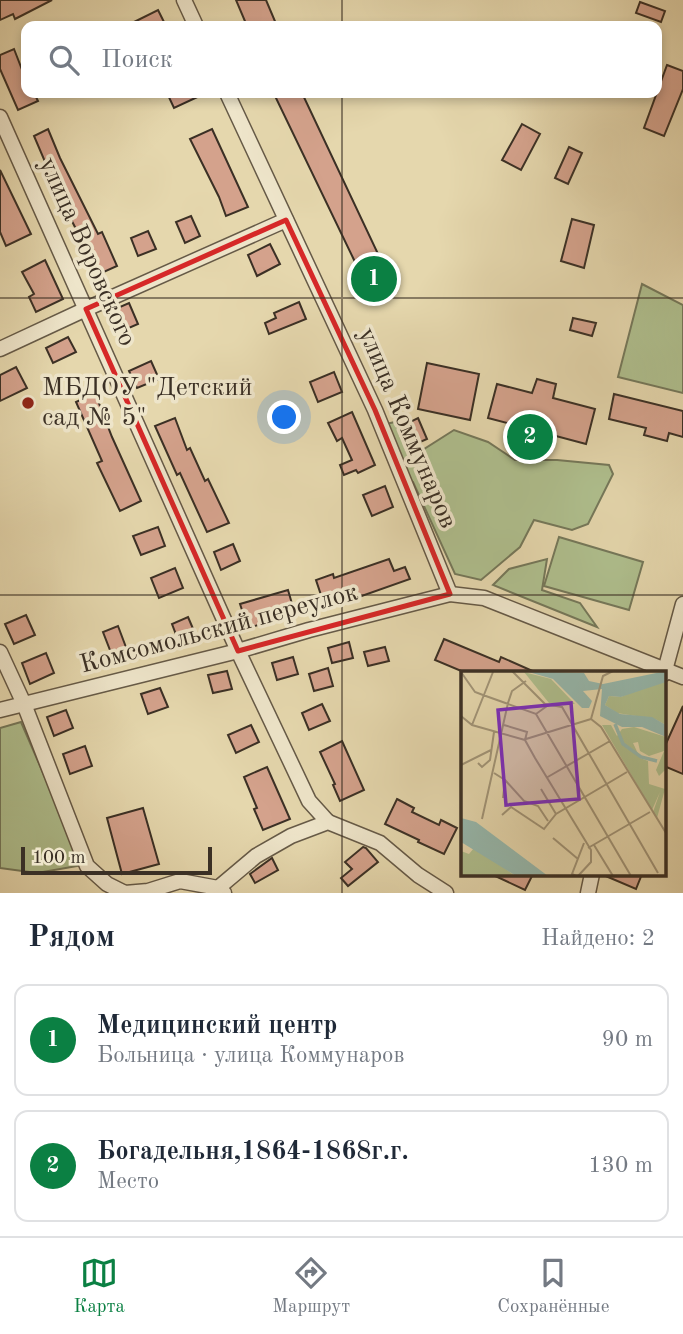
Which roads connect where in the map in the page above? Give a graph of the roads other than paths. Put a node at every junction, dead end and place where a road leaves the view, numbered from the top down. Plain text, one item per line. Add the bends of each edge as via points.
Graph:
1 (184, 0) edge
2 (194, 21) edge
3 (229, 98) edge
4 (0, 117) edge
5 (286, 220) junction
6 (86, 309) junction
7 (0, 349) edge
8 (450, 594) junction
9 (683, 604) edge
10 (238, 651) junction
11 (0, 652) edge
12 (662, 671) edge
13 (664, 671) edge
14 (666, 673) edge
15 (683, 677) edge
16 (24, 704) junction
17 (0, 710) edge
18 (328, 822) junction
19 (221, 891) edge
20 (446, 893) edge

1 - 2 street
3 - 5 street, улица Коммунаров
4 - 6 street, улица Воровского
5 - 6 street
5 - 8 street, улица Коммунаров via 375,410
6 - 7 street
6 - 10 street, улица Воровского
8 - 10 street, Комсомольский переулок
8 - 12 street via 484,598
9 - 13 street
10 - 16 street, Комсомольский переулок
10 - 18 street, улица Воровского via 309,801
11 - 16 street
14 - 15 street
16 - 17 street, Комсомольский переулок
16 - 19 street via 87,866 125,893 180,881
18 - 19 street via 256,856
18 - 20 street via 380,843

